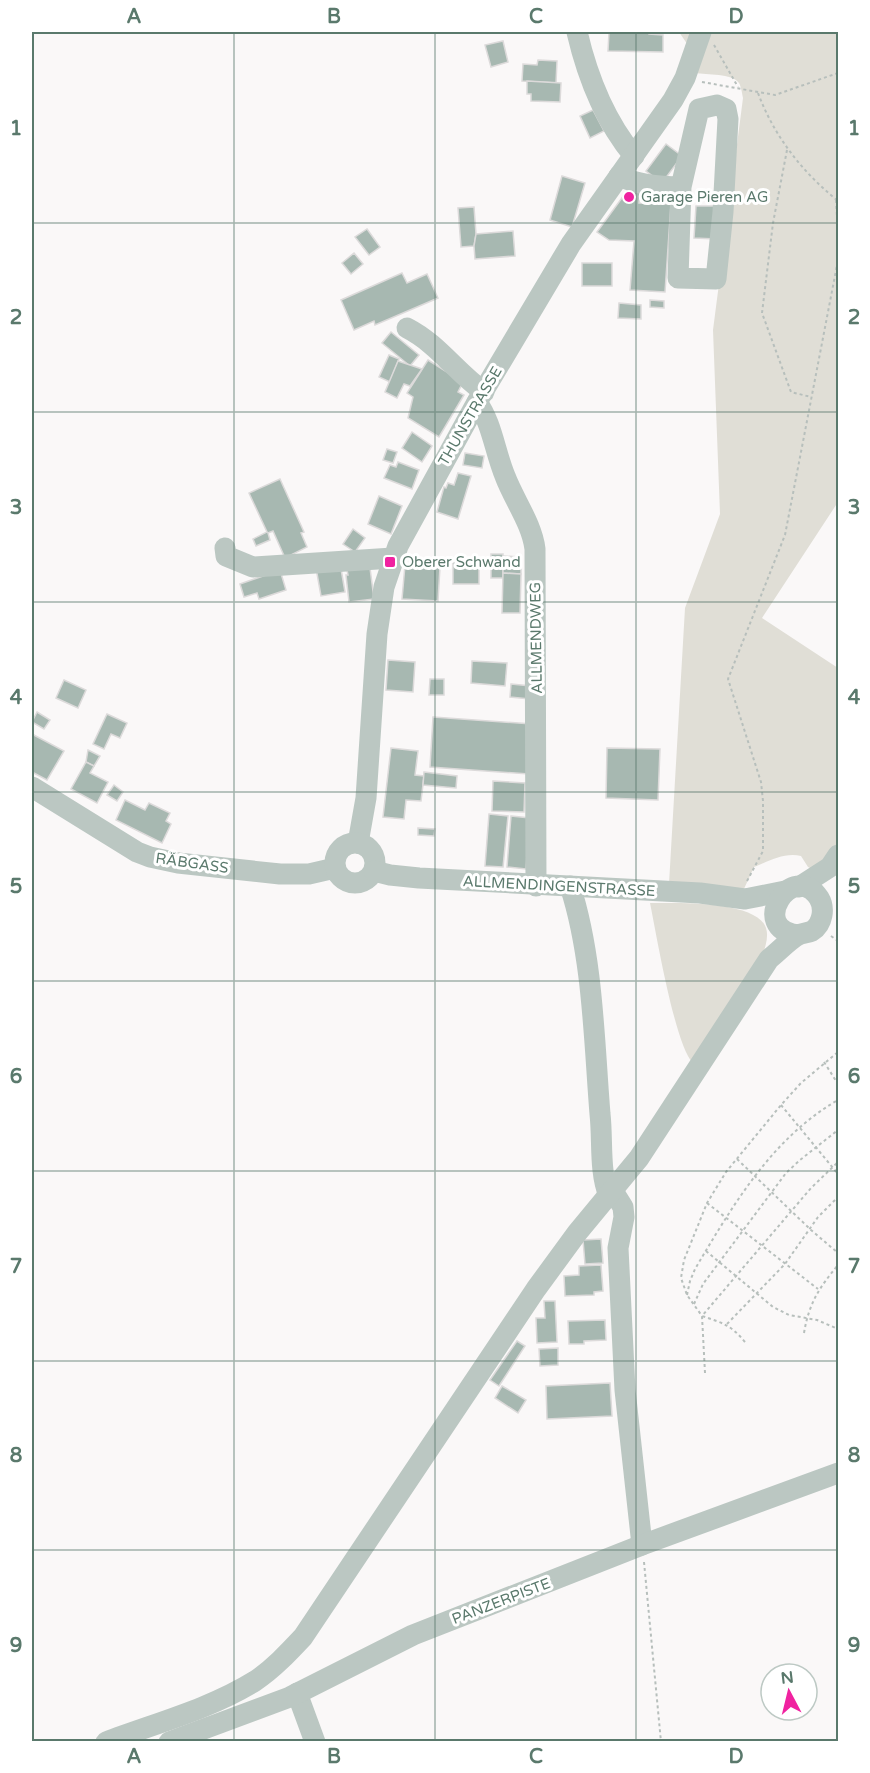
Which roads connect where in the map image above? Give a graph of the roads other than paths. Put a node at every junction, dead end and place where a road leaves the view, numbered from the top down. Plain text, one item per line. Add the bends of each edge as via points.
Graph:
1 (577, 32) edge
2 (705, 34) edge
3 (634, 156) junction
4 (619, 176) junction
5 (681, 187) junction
6 (407, 328) dead end
7 (481, 397) junction
8 (225, 548) dead end
9 (393, 558) junction
10 (32, 787) edge
11 (358, 843) junction
12 (834, 861) edge
13 (335, 868) junction
14 (374, 871) junction
15 (536, 886) junction
16 (570, 886) junction
17 (792, 889) junction
18 (745, 898) junction
19 (821, 903) junction
20 (776, 919) junction
21 (838, 920) edge
22 (838, 928) edge
23 (807, 932) junction
24 (769, 959) junction
25 (611, 1194) junction
26 (838, 1473) edge
27 (642, 1545) junction
28 (297, 1693) junction
29 (106, 1742) edge
30 (169, 1742) edge
31 (315, 1742) edge

1 - 3 street via 595,89
2 - 3 street, THUNSTRASSE via 685,78
3 - 4 street, THUNSTRASSE
4 - 5 street via 659,187
4 - 7 street, THUNSTRASSE via 571,244
5 - 5 street via 699,109 717,105 726,109 723,212 716,279 678,278
6 - 7 street via 430,342
7 - 9 street, THUNSTRASSE
7 - 15 street, ALLMENDWEG via 512,495 534,541
8 - 9 street via 226,556 253,567
9 - 11 street, THUNSTRASSE via 377,634 366,798
10 - 13 street, RÄBGASS via 137,852 163,860 280,874
11 - 13 street via 340,849
11 - 14 street via 374,856
12 - 17 street
12 - 19 street
13 - 14 street via 342,879 354,883 366,880
14 - 15 street, ALLMENDINGENSTRASSE via 402,877
15 - 16 street, ALLMENDINGENSTRASSE
16 - 18 street, ALLMENDINGENSTRASSE
16 - 25 street via 584,937 604,1179
17 - 18 street, ALLMENDINGENSTRASSE
17 - 19 street via 812,891
17 - 20 street via 776,904
18 - 20 street, ALLMENDINGENSTRASSE
19 - 21 street
19 - 23 street via 822,917
20 - 23 street via 787,932
20 - 24 street
22 - 23 street
23 - 24 street
24 - 25 street via 639,1158
25 - 27 street via 623,1207 624,1217 618,1248 624,1366
25 - 29 street via 549,1270 297,1644 241,1689
26 - 27 street, PANZERPISTE
27 - 28 street, PANZERPISTE via 413,1635
28 - 30 street, PANZERPISTE
28 - 31 street

